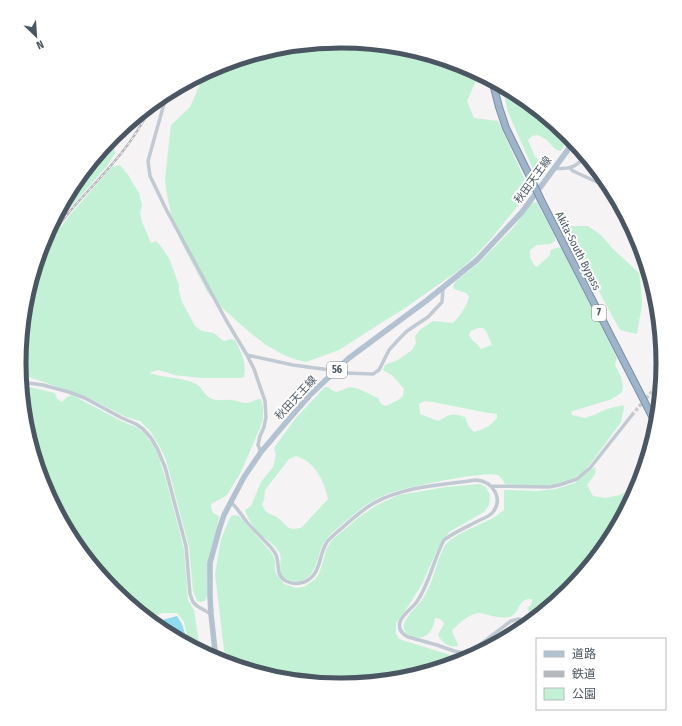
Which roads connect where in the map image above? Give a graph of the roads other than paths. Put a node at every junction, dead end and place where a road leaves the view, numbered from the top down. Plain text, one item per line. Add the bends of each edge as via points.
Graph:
1 (494, 88) edge
2 (164, 102) edge
3 (569, 146) edge
4 (582, 160) edge
5 (554, 168) junction
6 (570, 168) junction
7 (600, 183) edge
8 (443, 288) junction
9 (247, 355) junction
10 (323, 369) tunnel mouth
11 (345, 373) tunnel mouth
12 (27, 382) edge
13 (632, 415) tunnel mouth
14 (651, 415) edge
15 (261, 452) junction
16 (491, 486) junction
17 (231, 502) junction
18 (211, 614) junction
19 (523, 620) edge
20 (476, 648) edge
21 (215, 652) edge
22 (465, 653) edge

1 - 14 highway, Akita-South Bypass / 7, bridge via 506,128
2 - 9 street via 148,161 150,176
3 - 5 main road, 秋田天王線 / 56
4 - 6 street
5 - 6 street
5 - 8 main road, 秋田天王線 / 56 via 522,212 477,260
6 - 7 street
8 - 11 street via 442,302 428,317 398,339 389,350 380,370 373,374
8 - 15 main road, 秋田天王線 / 56 via 349,358 310,395
9 - 10 street
9 - 15 street via 265,401 266,417 258,445
12 - 18 street via 85,398 136,424 151,438 165,467 186,546 190,594 196,606
13 - 16 street via 590,468 577,479 549,487
15 - 17 main road, 秋田天王線 / 56
16 - 17 street via 476,480 413,489 372,504 327,542 313,577 300,584 293,584 280,576 276,553
16 - 22 street via 497,496 494,510 489,516 444,540 421,595 400,621 400,628 408,637
17 - 18 main road, 秋田天王線 / 56 via 224,515 210,563
18 - 21 main road, 秋田天王線 / 56
19 - 20 street via 511,621

